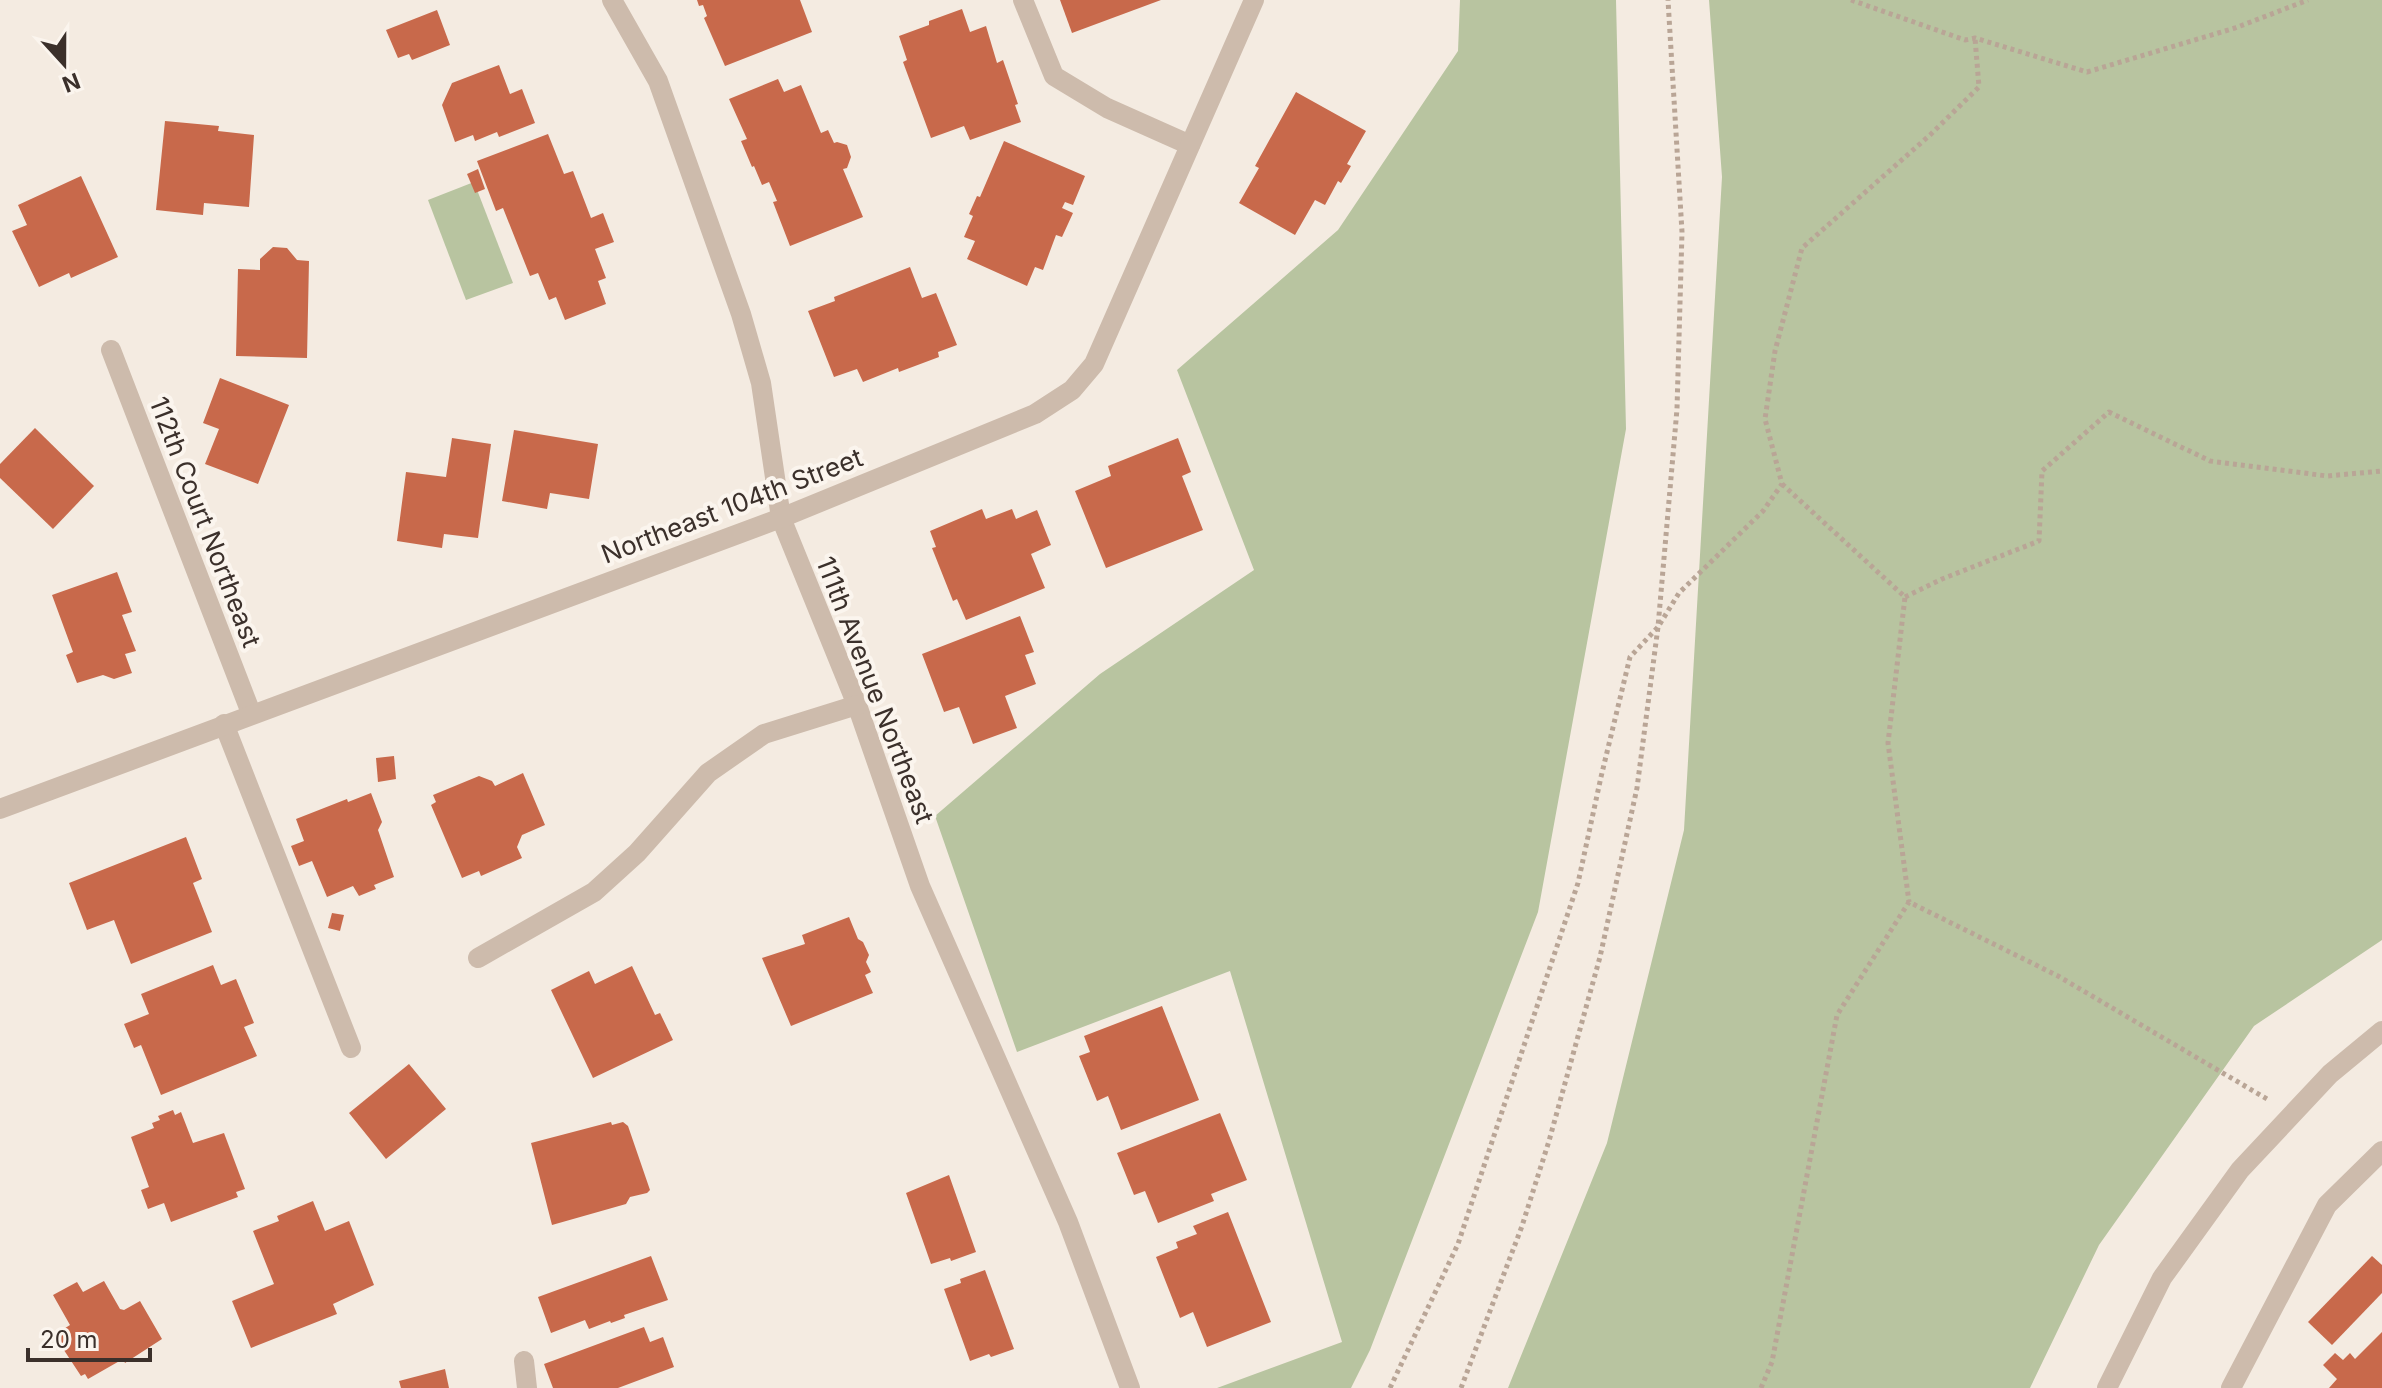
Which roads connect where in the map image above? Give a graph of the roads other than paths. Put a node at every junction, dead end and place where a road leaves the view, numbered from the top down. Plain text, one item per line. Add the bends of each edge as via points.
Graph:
1 (612, 0) edge
2 (1023, 0) edge
3 (1254, 0) edge
4 (1190, 145) junction
5 (111, 350) dead end
6 (781, 518) junction
7 (857, 705) junction
8 (251, 713) junction
9 (224, 724) junction
10 (0, 809) edge
11 (478, 958) dead end
12 (2382, 1031) edge
13 (351, 1048) dead end
14 (2382, 1151) edge
15 (524, 1361) dead end
16 (527, 1388) edge
17 (1130, 1388) edge
18 (2107, 1388) edge
19 (2231, 1388) edge

1 - 6 street, 111th Avenue Northeast via 658,81 741,314 761,383
2 - 4 street via 1054,76 1107,108
3 - 4 street, Northeast 104th Street
4 - 6 street, Northeast 104th Street via 1094,364 1072,390 1035,414
5 - 8 street, 112th Court Northeast
6 - 7 street, 111th Avenue Northeast
6 - 8 street, Northeast 104th Street
7 - 11 street via 764,734 708,773 637,853 594,892
7 - 17 street, 111th Avenue Northeast via 920,886 1068,1222
8 - 9 street, Northeast 104th Street
9 - 10 street, Northeast 104th Street
9 - 13 street
12 - 18 street via 2330,1074 2240,1170 2162,1278
14 - 19 street via 2327,1205
15 - 16 street

